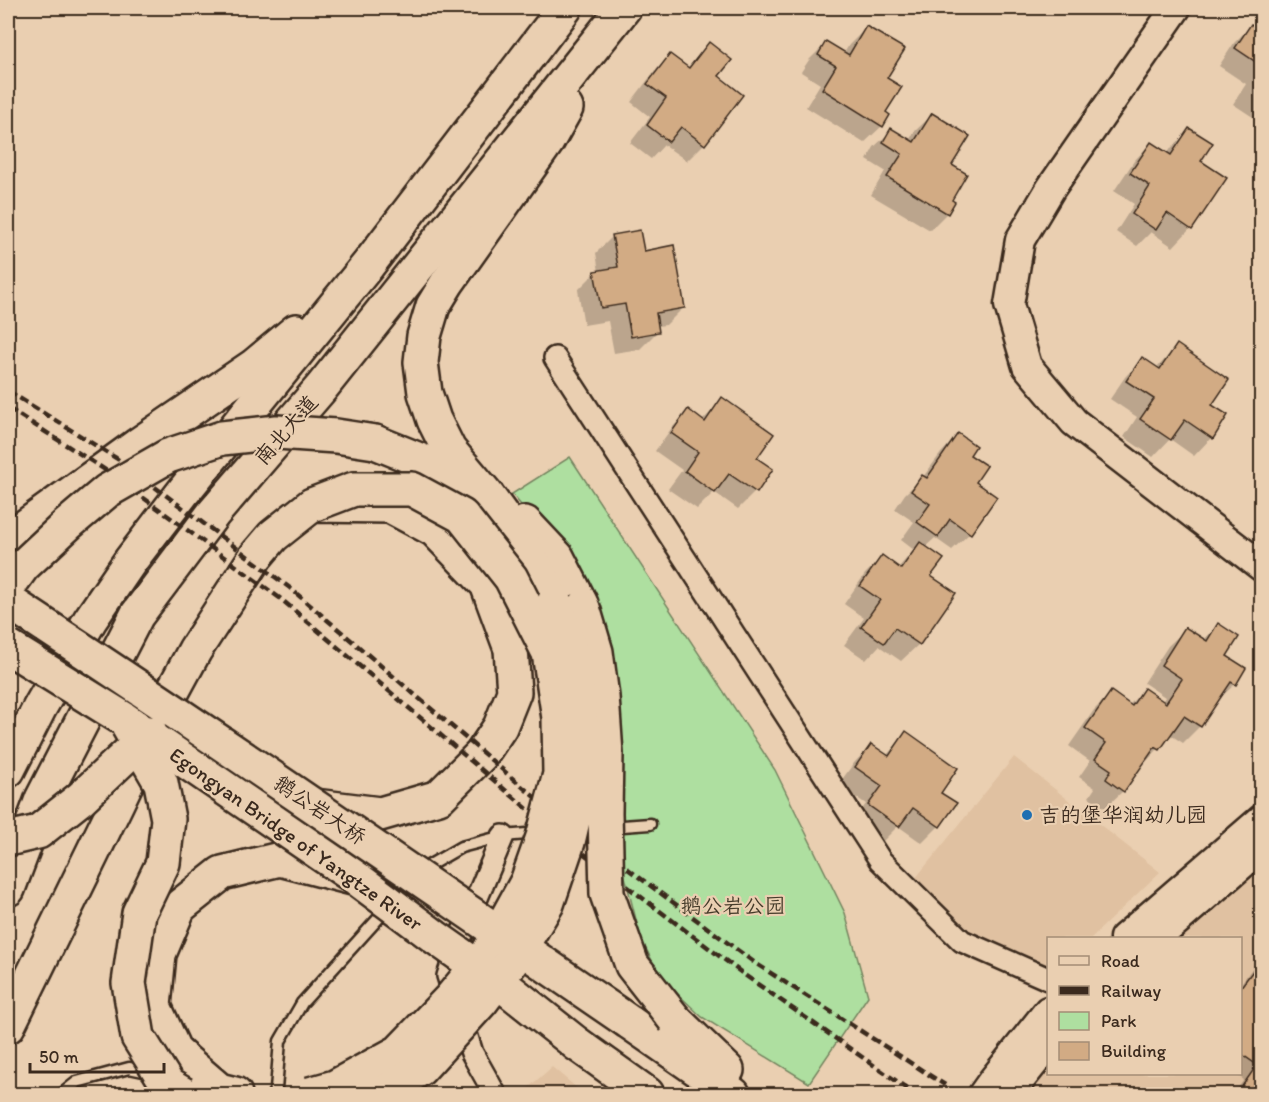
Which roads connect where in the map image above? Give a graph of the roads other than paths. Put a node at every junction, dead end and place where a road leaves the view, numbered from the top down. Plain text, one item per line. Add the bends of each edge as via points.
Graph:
1 (565, 8) edge
2 (1176, 8) edge
3 (621, 11) edge
4 (368, 265) junction
5 (555, 358) dead end
6 (487, 495) junction
7 (312, 505) junction
8 (8, 539) edge
9 (1262, 567) edge
10 (8, 587) edge
11 (8, 601) edge
12 (569, 604) junction
13 (8, 647) edge
14 (137, 726) junction
15 (8, 770) edge
16 (315, 806) junction
17 (1262, 819) edge
18 (650, 824) dead end
19 (503, 836) junction
20 (8, 839) edge
21 (1262, 847) edge
22 (356, 878) junction
23 (8, 889) edge
24 (1126, 937) edge
25 (1159, 937) edge
26 (1047, 979) edge
27 (1047, 1013) edge
28 (8, 1026) edge
29 (577, 1044) junction
30 (1047, 1047) edge
31 (1000, 1089) edge
32 (189, 1092) edge
33 (62, 1095) edge
34 (235, 1095) edge
35 (273, 1095) edge
36 (310, 1095) edge
37 (382, 1095) edge
38 (495, 1095) edge
39 (617, 1095) edge
40 (647, 1095) edge
41 (733, 1095) edge
42 (752, 1095) edge

1 - 4 highway, 南北大道
2 - 9 street via 1051,188 1020,240 1009,305 1027,366 1074,422
3 - 6 highway via 547,142 432,306 423,336 425,393 434,420 449,450
3 - 23 highway, 南北大道, bridge via 322,387 213,514 137,615 42,799
4 - 8 highway via 254,366
4 - 15 highway, 南北大道, bridge via 131,560 90,620
5 - 26 street via 880,860 962,941
6 - 10 highway, bridge via 422,460 375,442 277,432 222,438 168,456 107,491 23,566
6 - 12 highway via 529,526 557,557
7 - 14 highway via 273,536 256,556 195,650
7 - 16 highway, bridge via 390,506 435,530 487,584 511,649 514,692 500,727 482,755 439,797 380,814
7 - 36 highway, bridge via 354,489 412,489 462,516 511,578 549,653 559,718 560,774 527,882 488,953 399,1052 335,1087
11 - 16 highway, 鹅公岩大桥, bridge
12 - 37 highway, bridge via 581,723 581,786 568,842 547,904 515,957 481,1002 420,1069
12 - 42 highway, bridge via 596,652 606,754 607,894 633,965 675,1020
13 - 14 highway, Egongyan Bridge of Yangtze River, bridge
14 - 20 highway, bridge via 81,798 38,832
14 - 22 highway, Egongyan Bridge of Yangtze River, bridge
14 - 28 highway, bridge via 117,803
14 - 32 highway, bridge via 161,783 168,819 163,863 139,913 129,982 138,1037 168,1085
16 - 41 highway, 鹅公岩大桥, bridge
17 - 24 street
18 - 19 lane
19 - 35 lane via 461,847 423,868 302,1003 280,1041
19 - 38 street via 448,975 472,1053
21 - 25 street
22 - 29 highway, Egongyan Bridge of Yangtze River, bridge
22 - 34 highway via 280,859 222,873 179,907 159,954 154,1006 175,1052 219,1090
27 - 31 street
29 - 39 street
29 - 40 highway, Egongyan Bridge of Yangtze River
30 - 31 street
32 - 33 lane via 179,1079 129,1068 77,1082

